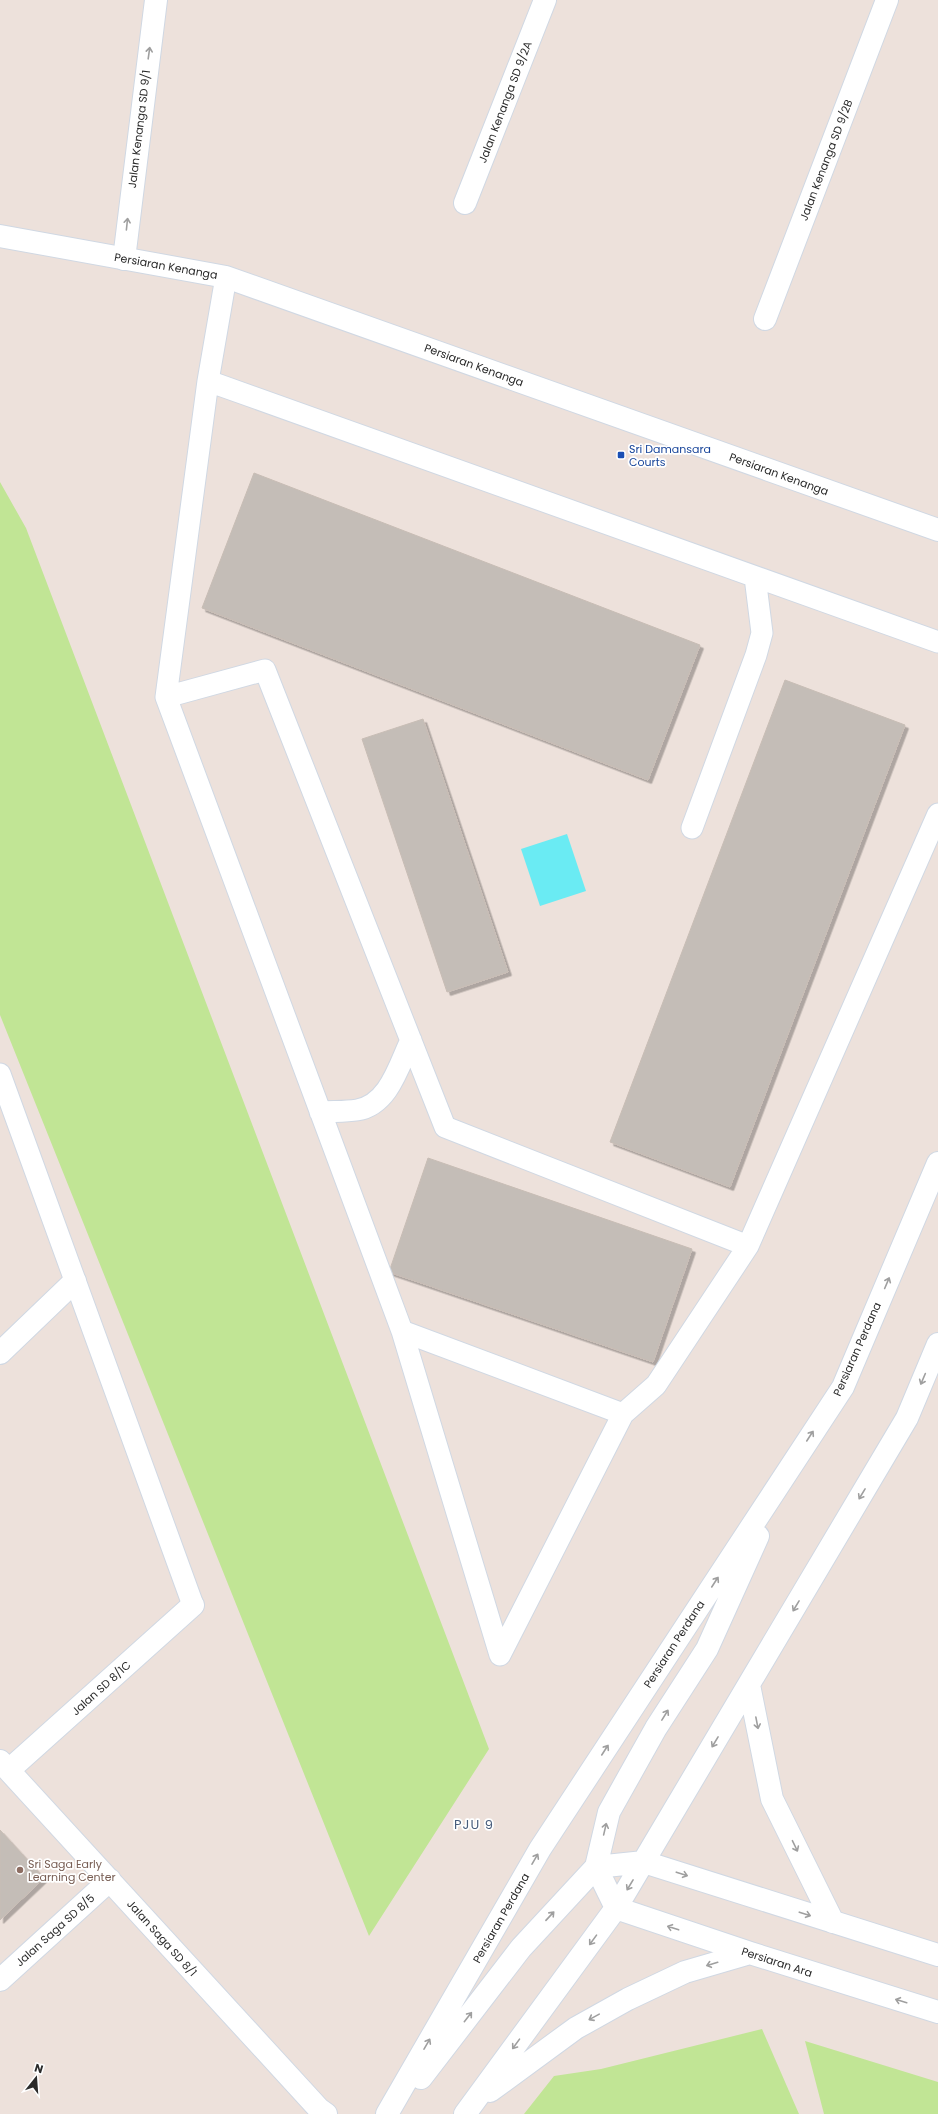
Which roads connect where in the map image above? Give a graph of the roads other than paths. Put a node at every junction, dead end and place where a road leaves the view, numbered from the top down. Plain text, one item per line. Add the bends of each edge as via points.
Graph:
1 (156, 0) edge
2 (545, 0) edge
3 (887, 0) edge
4 (465, 203) dead end
5 (0, 236) edge
6 (124, 259) junction
7 (226, 277) junction
8 (765, 319) dead end
9 (208, 381) junction
10 (938, 530) edge
11 (755, 577) junction
12 (938, 642) edge
13 (166, 696) junction
14 (938, 814) edge
15 (692, 828) dead end
16 (411, 1040) junction
17 (0, 1074) edge
18 (320, 1112) junction
19 (938, 1163) edge
20 (748, 1246) junction
21 (75, 1281) junction
22 (402, 1332) junction
23 (938, 1344) edge
24 (0, 1352) edge
25 (623, 1414) junction
26 (789, 1469) junction
27 (193, 1605) joint
28 (749, 1685) junction
29 (4, 1766) edge
30 (644, 1862) junction
31 (596, 1867) junction
32 (110, 1880) junction
33 (616, 1908) junction
34 (833, 1922) junction
35 (750, 1953) junction
36 (938, 1955) edge
37 (0, 1980) edge
38 (938, 2012) edge
39 (468, 2109) edge
40 (320, 2112) edge
41 (387, 2114) edge
42 (393, 2114) edge

6 -> 1 main road, Jalan Kenanga SD 9/1
2 - 4 main road, Jalan Kenanga SD 9/2A
3 - 8 main road, Jalan Kenanga SD 9/2B
5 - 6 main road, Persiaran Kenanga
6 - 7 main road, Persiaran Kenanga
7 - 9 lane
7 - 10 main road, Persiaran Kenanga
9 - 11 lane
9 - 13 lane
11 - 12 lane
11 - 15 lane via 762,633
13 - 16 lane via 265,670
13 - 18 lane
14 - 20 lane
16 - 18 lane via 389,1086 377,1102 358,1110
16 - 20 lane via 444,1127
17 - 21 lane
18 - 22 lane
26 -> 19 main road, Persiaran Perdana via 843,1387
20 - 25 lane via 656,1385
21 - 24 main road
21 - 27 lane
22 - 25 lane
22 - 25 lane via 500,1655
23 -> 28 main road via 907,1418
31 -> 26 main road via 609,1812 656,1728 707,1649
41 -> 26 main road, Persiaran Perdana via 540,1849
27 - 29 main road, Jalan SD 8/1C
28 -> 30 main road
28 -> 34 main road via 772,1799
29 - 32 main road, Jalan Saga SD 8/1
30 - 31 main road
30 -> 33 main road
30 -> 34 main road
31 - 33 main road
42 -> 31 main road via 521,1948
32 - 37 main road, Jalan Saga SD 8/5
32 - 40 main road, Jalan Saga SD 8/1
35 -> 33 main road, Persiaran Ara
33 -> 39 main road
34 - 36 main road
38 -> 35 main road, Persiaran Ara
35 -> 39 main road via 685,1972 628,1999 576,2028

